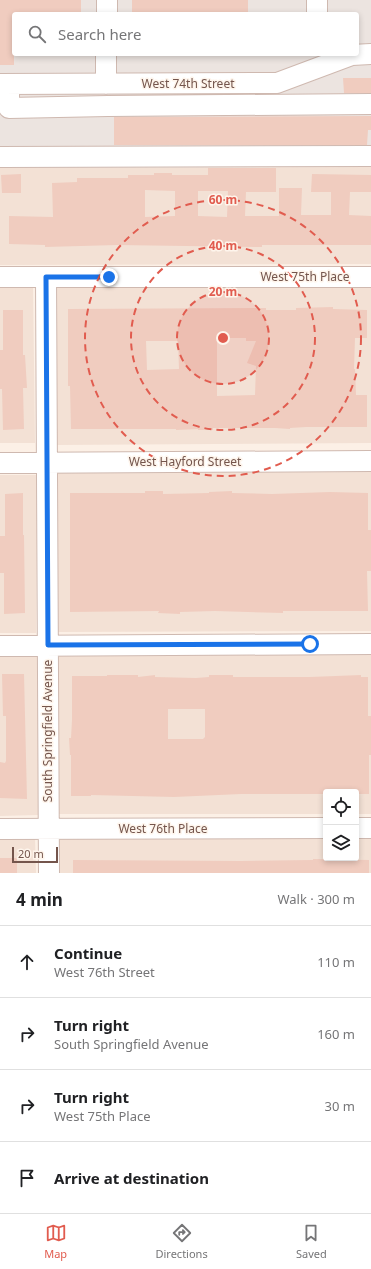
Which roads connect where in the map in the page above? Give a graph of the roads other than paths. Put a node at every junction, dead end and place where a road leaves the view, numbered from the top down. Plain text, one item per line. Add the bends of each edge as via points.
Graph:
1 (107, 0) edge
2 (317, 0) edge
3 (107, 12) edge
4 (318, 12) edge
5 (359, 54) edge
6 (371, 54) edge
7 (106, 56) edge
8 (342, 56) edge
9 (318, 61) edge
10 (4, 84) edge
11 (106, 84) junction
12 (371, 104) edge
13 (371, 156) edge
14 (0, 157) edge
15 (0, 277) edge
16 (46, 277) junction
17 (371, 277) edge
18 (371, 461) edge
19 (47, 462) junction
20 (0, 463) edge
21 (371, 644) edge
22 (48, 645) junction
23 (0, 646) edge
24 (323, 828) edge
25 (359, 828) edge
26 (371, 828) edge
27 (0, 829) edge
28 (49, 829) junction
29 (49, 873) edge

1 - 3 street
2 - 4 street
5 - 6 street, West 74th Street
7 - 11 street
8 - 9 street, West 74th Street
9 - 11 street, West 74th Street via 277,83
10 - 11 street, West 74th Street
10 - 12 street via 9,108
13 - 14 street
15 - 16 street, West 75th Place
16 - 17 street, West 75th Place
16 - 19 street, South Springfield Avenue
18 - 19 street, West Hayford Street
19 - 20 street, West Hayford Street
19 - 22 street, South Springfield Avenue
21 - 22 street
22 - 23 street
22 - 28 street, South Springfield Avenue
24 - 28 street, West 76th Place
25 - 26 street
27 - 28 street, West 76th Place
28 - 29 street, South Springfield Avenue

